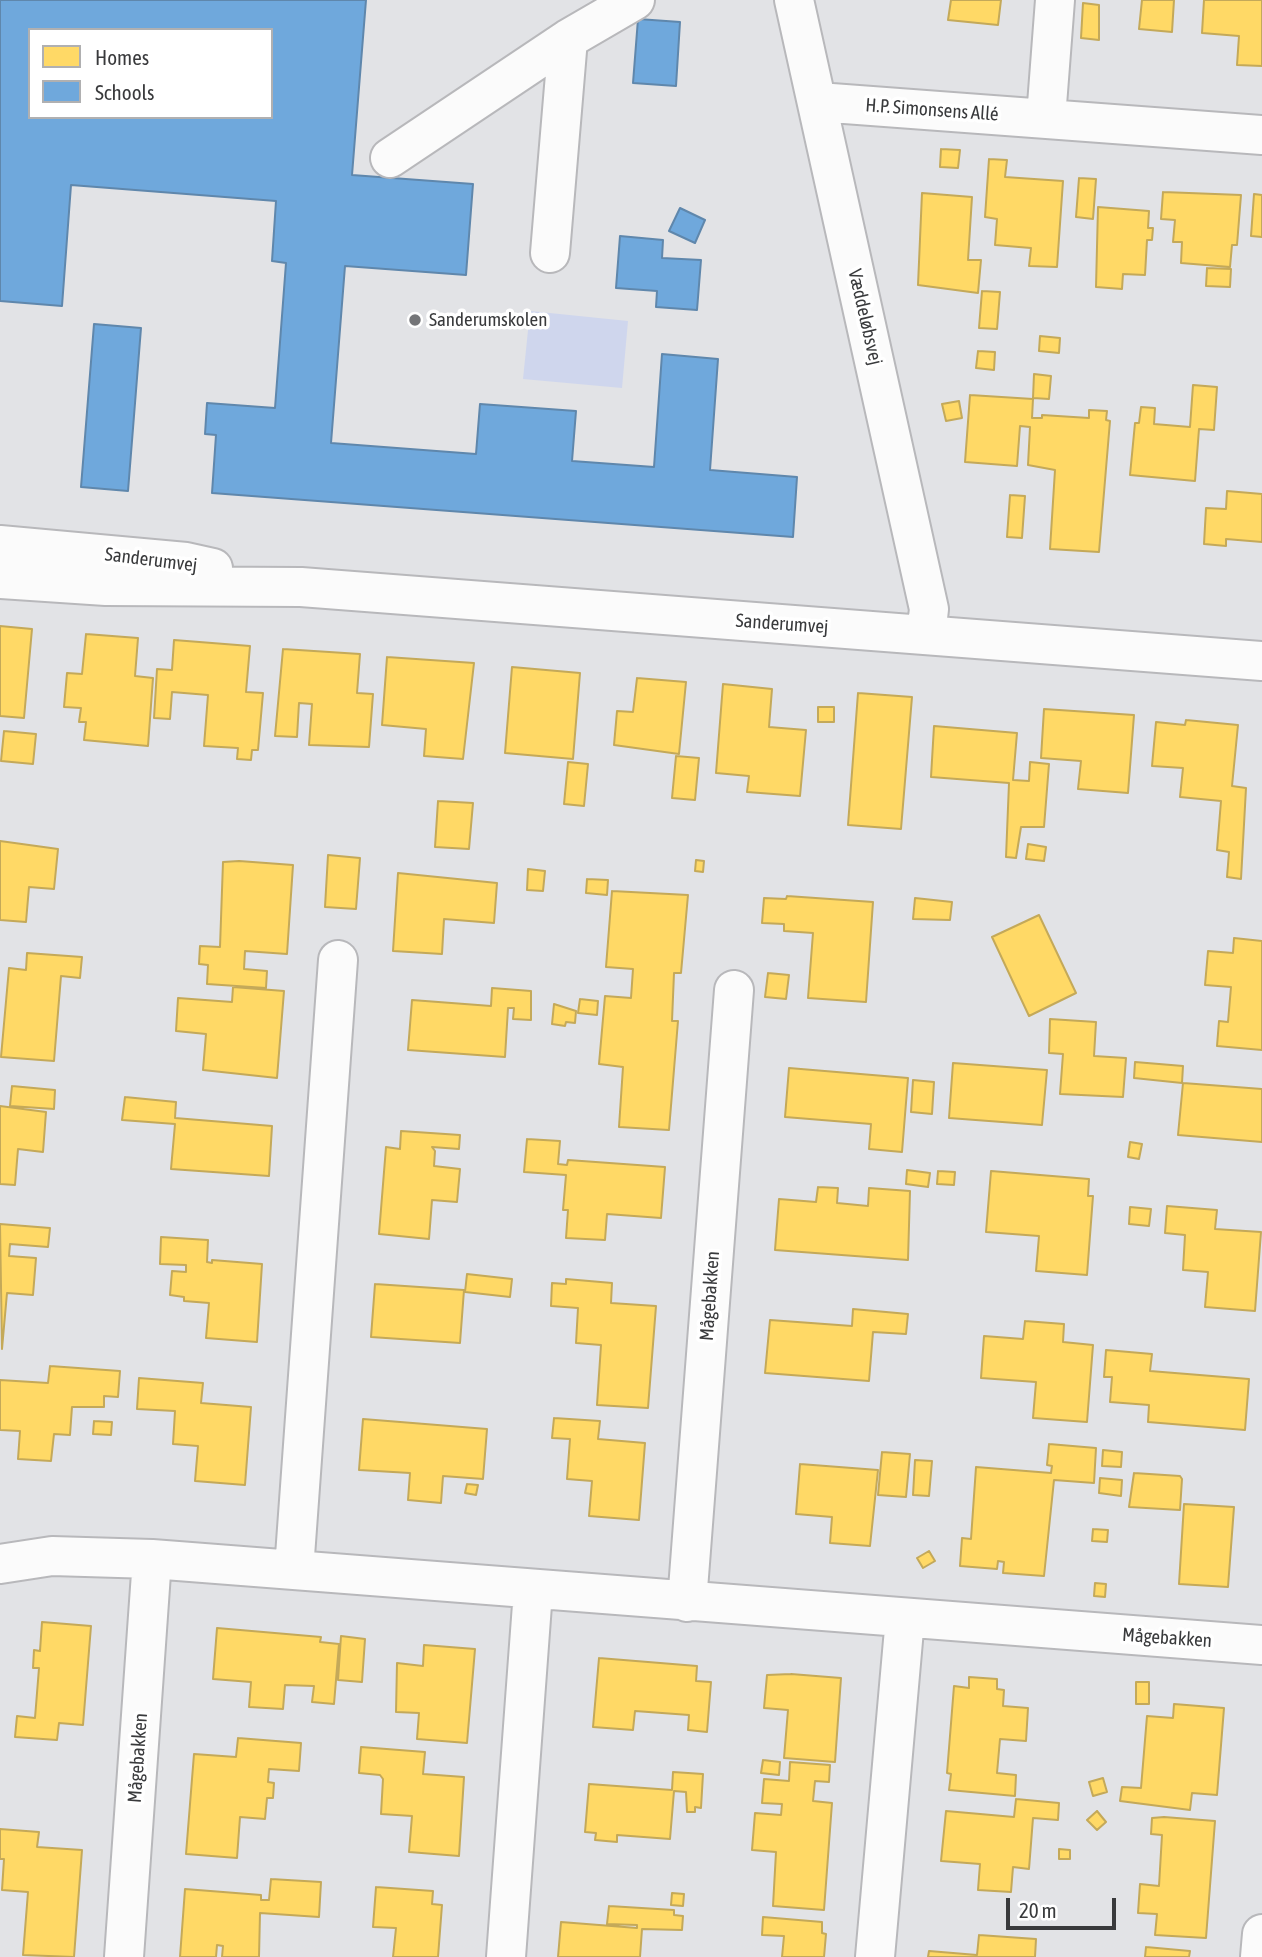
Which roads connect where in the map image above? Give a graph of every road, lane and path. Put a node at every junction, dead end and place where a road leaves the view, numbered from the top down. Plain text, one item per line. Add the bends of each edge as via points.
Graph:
1 (635, 0) edge
2 (794, 0) edge
3 (1055, 0) edge
4 (568, 39) junction
5 (818, 103) junction
6 (1045, 118) junction
7 (1262, 135) edge
8 (390, 158) dead end
9 (550, 253) dead end
10 (0, 545) edge
11 (0, 579) edge
12 (301, 587) junction
13 (926, 635) junction
14 (1262, 662) edge
15 (338, 960) dead end
16 (734, 990) dead end
17 (152, 1559) junction
18 (0, 1564) edge
19 (294, 1570) junction
20 (533, 1591) junction
21 (687, 1602) junction
22 (905, 1618) junction
23 (1262, 1645) edge
24 (1262, 1934) edge
25 (124, 1957) edge
26 (506, 1957) edge
27 (875, 1957) edge
28 (1260, 1957) edge

1 - 4 street
2 - 5 street, Væddeløbsvej
3 - 6 street
4 - 8 street
4 - 9 street
5 - 6 street, H.P. Simonsens Allé
5 - 13 street, Væddeløbsvej via 929,609
6 - 7 street, H.P. Simonsens Allé
10 - 12 street, Sanderumvej via 186,562
11 - 12 street, Sanderumvej via 106,586
12 - 13 street, Sanderumvej
13 - 14 street, Sanderumvej
15 - 19 street
16 - 21 street, Mågebakken
17 - 18 street, Mågebakken via 52,1556
17 - 19 street, Mågebakken
17 - 25 street, Mågebakken
19 - 20 street, Mågebakken
20 - 21 street, Mågebakken
20 - 26 street
21 - 22 street, Mågebakken
22 - 23 street, Mågebakken
22 - 27 street
24 - 28 street

